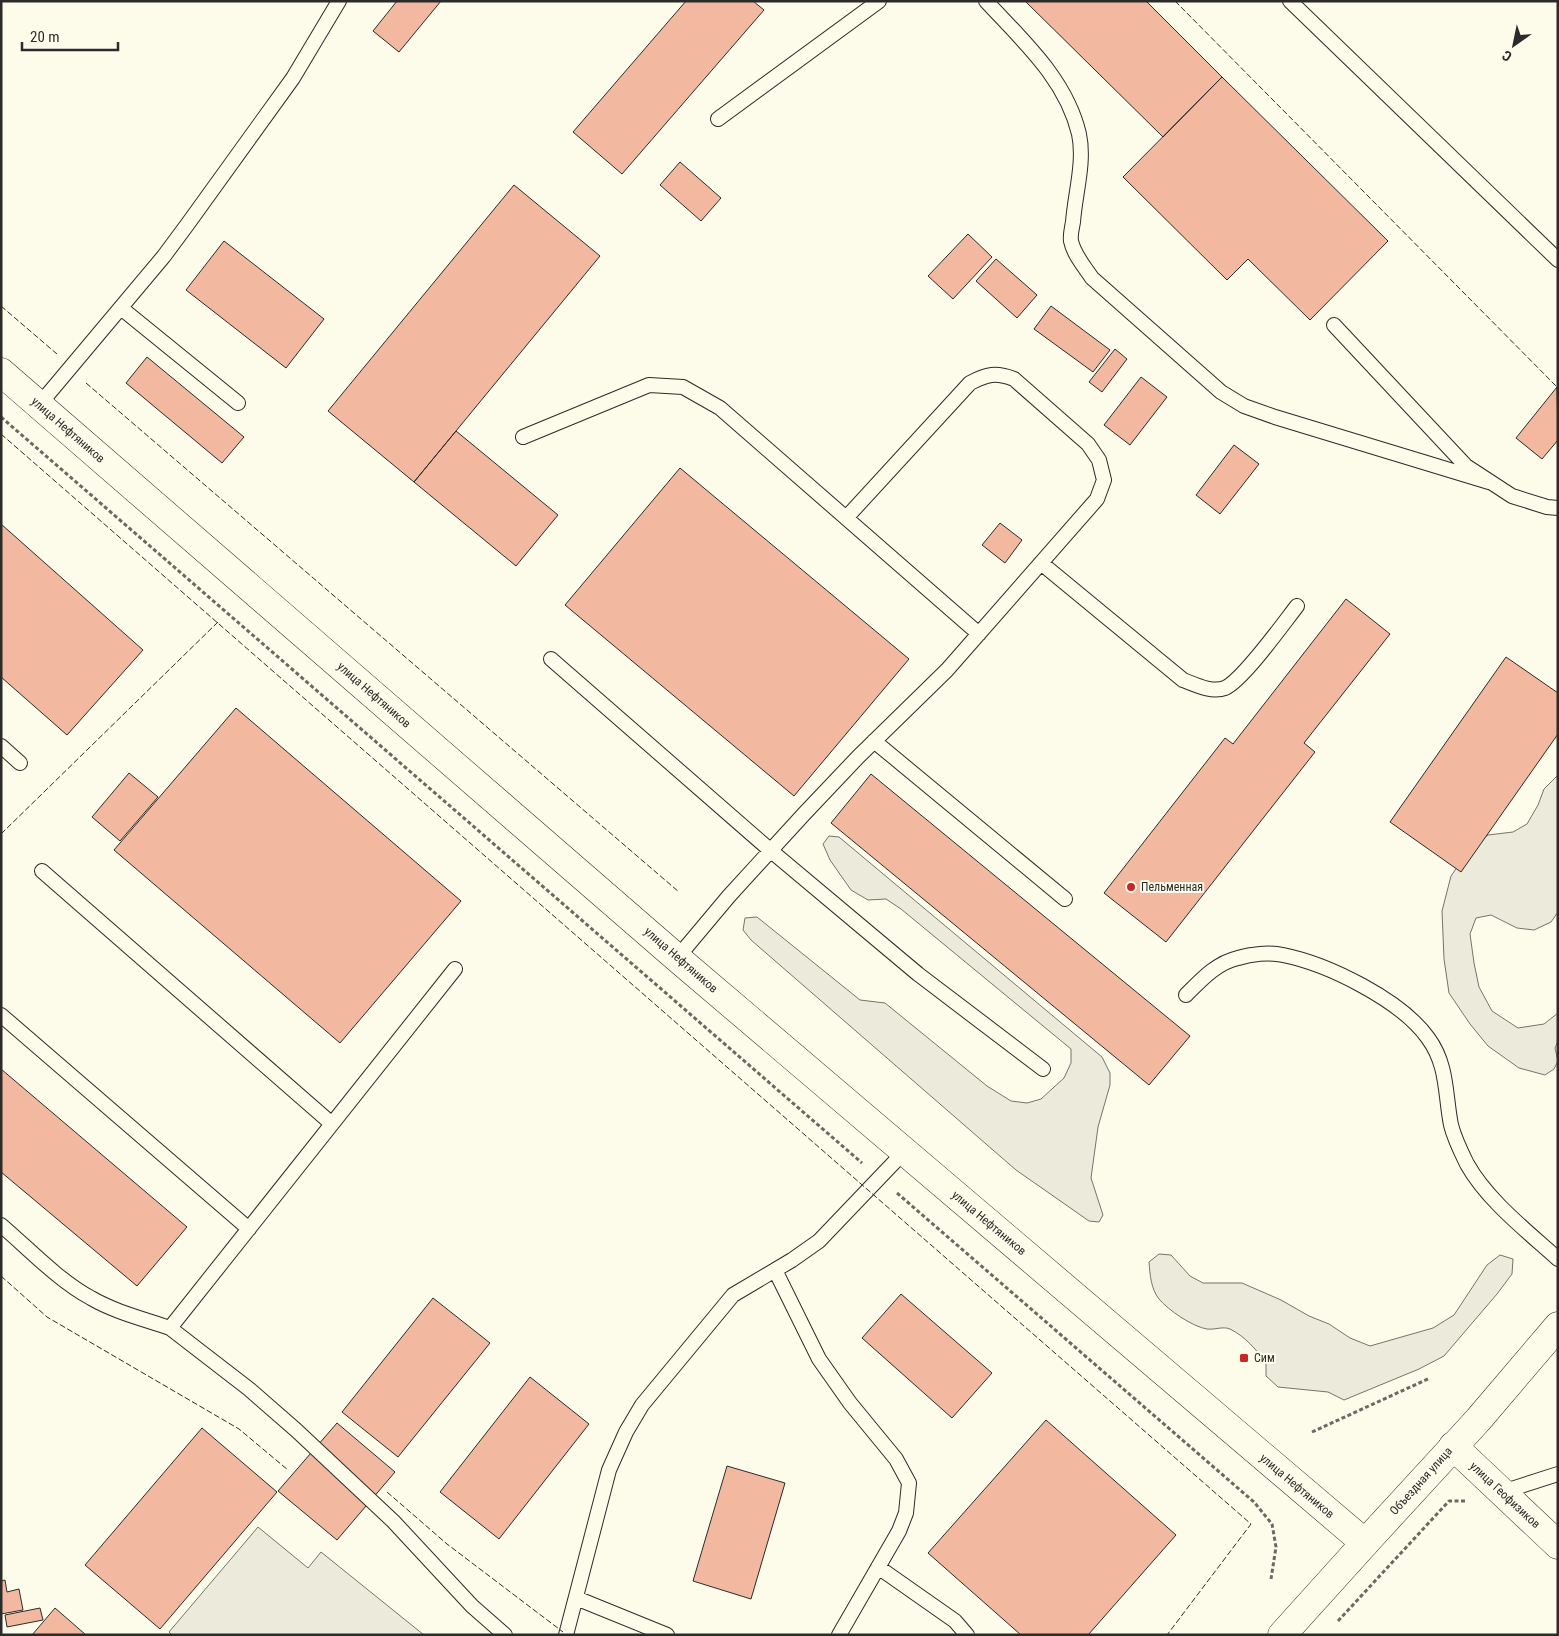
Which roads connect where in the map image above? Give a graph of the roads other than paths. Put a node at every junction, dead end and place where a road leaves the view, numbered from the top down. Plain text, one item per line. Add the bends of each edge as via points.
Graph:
1 (339, 1) edge
2 (879, 1) edge
3 (986, 1) edge
4 (1290, 1) edge
5 (718, 119) dead end
6 (1558, 260) edge
7 (121, 308) junction
8 (1334, 325) dead end
9 (1, 372) edge
10 (238, 403) dead end
11 (39, 405) junction
12 (522, 437) dead end
13 (1489, 482) junction
14 (1558, 508) edge
15 (846, 518) junction
16 (1041, 563) junction
17 (1297, 606) dead end
18 (979, 634) junction
19 (551, 659) dead end
20 (874, 742) junction
21 (1, 746) edge
22 (20, 763) dead end
23 (770, 850) junction
24 (42, 871) dead end
25 (1066, 899) dead end
26 (677, 958) junction
27 (455, 970) dead end
28 (1186, 995) dead end
29 (1, 1014) edge
30 (1043, 1069) dead end
31 (332, 1124) junction
32 (905, 1151) junction
33 (1, 1224) edge
34 (249, 1229) junction
35 (1558, 1259) edge
36 (775, 1270) junction
37 (1558, 1326) edge
38 (170, 1328) junction
39 (1453, 1446) junction
40 (1558, 1474) edge
41 (1502, 1492) junction
42 (1365, 1543) junction
43 (1558, 1545) edge
44 (878, 1567) junction
45 (576, 1598) junction
46 (505, 1635) edge
47 (566, 1635) edge
48 (667, 1635) edge
49 (839, 1635) edge
50 (967, 1635) edge
51 (1282, 1635) edge

1 - 7 lane via 293,78 188,225
2 - 5 lane
3 - 13 lane via 1038,57 1056,81 1073,115 1079,136 1080,158 1071,240 1077,258 1092,278 1221,392 1244,406
4 - 6 lane
7 - 10 lane
7 - 11 lane
8 - 13 lane via 1466,466
9 - 11 street, улица Нефтяников
11 - 26 street, улица Нефтяников
12 - 15 lane via 649,385 683,387 720,408
13 - 14 lane via 1512,496
15 - 16 lane via 970,383 984,376 1000,374 1014,379 1088,444 1099,460 1104,480 1097,499
15 - 18 lane
16 - 17 lane via 1184,680 1207,689 1224,688 1240,677
16 - 18 lane
18 - 20 lane via 948,670
19 - 23 lane
20 - 23 lane
20 - 25 lane
21 - 22 lane
23 - 26 lane
23 - 30 lane via 918,974
24 - 31 lane
26 - 32 street, улица Нефтяников
27 - 31 lane
28 - 35 lane via 1209,972 1236,958 1282,954 1319,965 1368,989 1406,1013 1429,1039 1444,1071 1452,1126 1467,1164 1488,1194
29 - 34 lane
31 - 34 lane
32 - 36 lane via 819,1240
32 - 42 street, улица Нефтяников
33 - 38 lane via 56,1273 90,1298
34 - 38 lane
36 - 44 lane via 819,1359 896,1459 908,1483 906,1513
36 - 45 lane via 733,1295 642,1405 609,1470
37 - 39 street, Объездная улица
38 - 46 lane via 296,1430 393,1521 472,1606
39 - 41 street, улица Геофизиков
39 - 42 street, Объездная улица
40 - 41 lane
41 - 43 street, улица Геофизиков
42 - 51 street, Объездная улица
44 - 49 lane
44 - 50 lane via 955,1621
45 - 47 lane
45 - 48 lane

